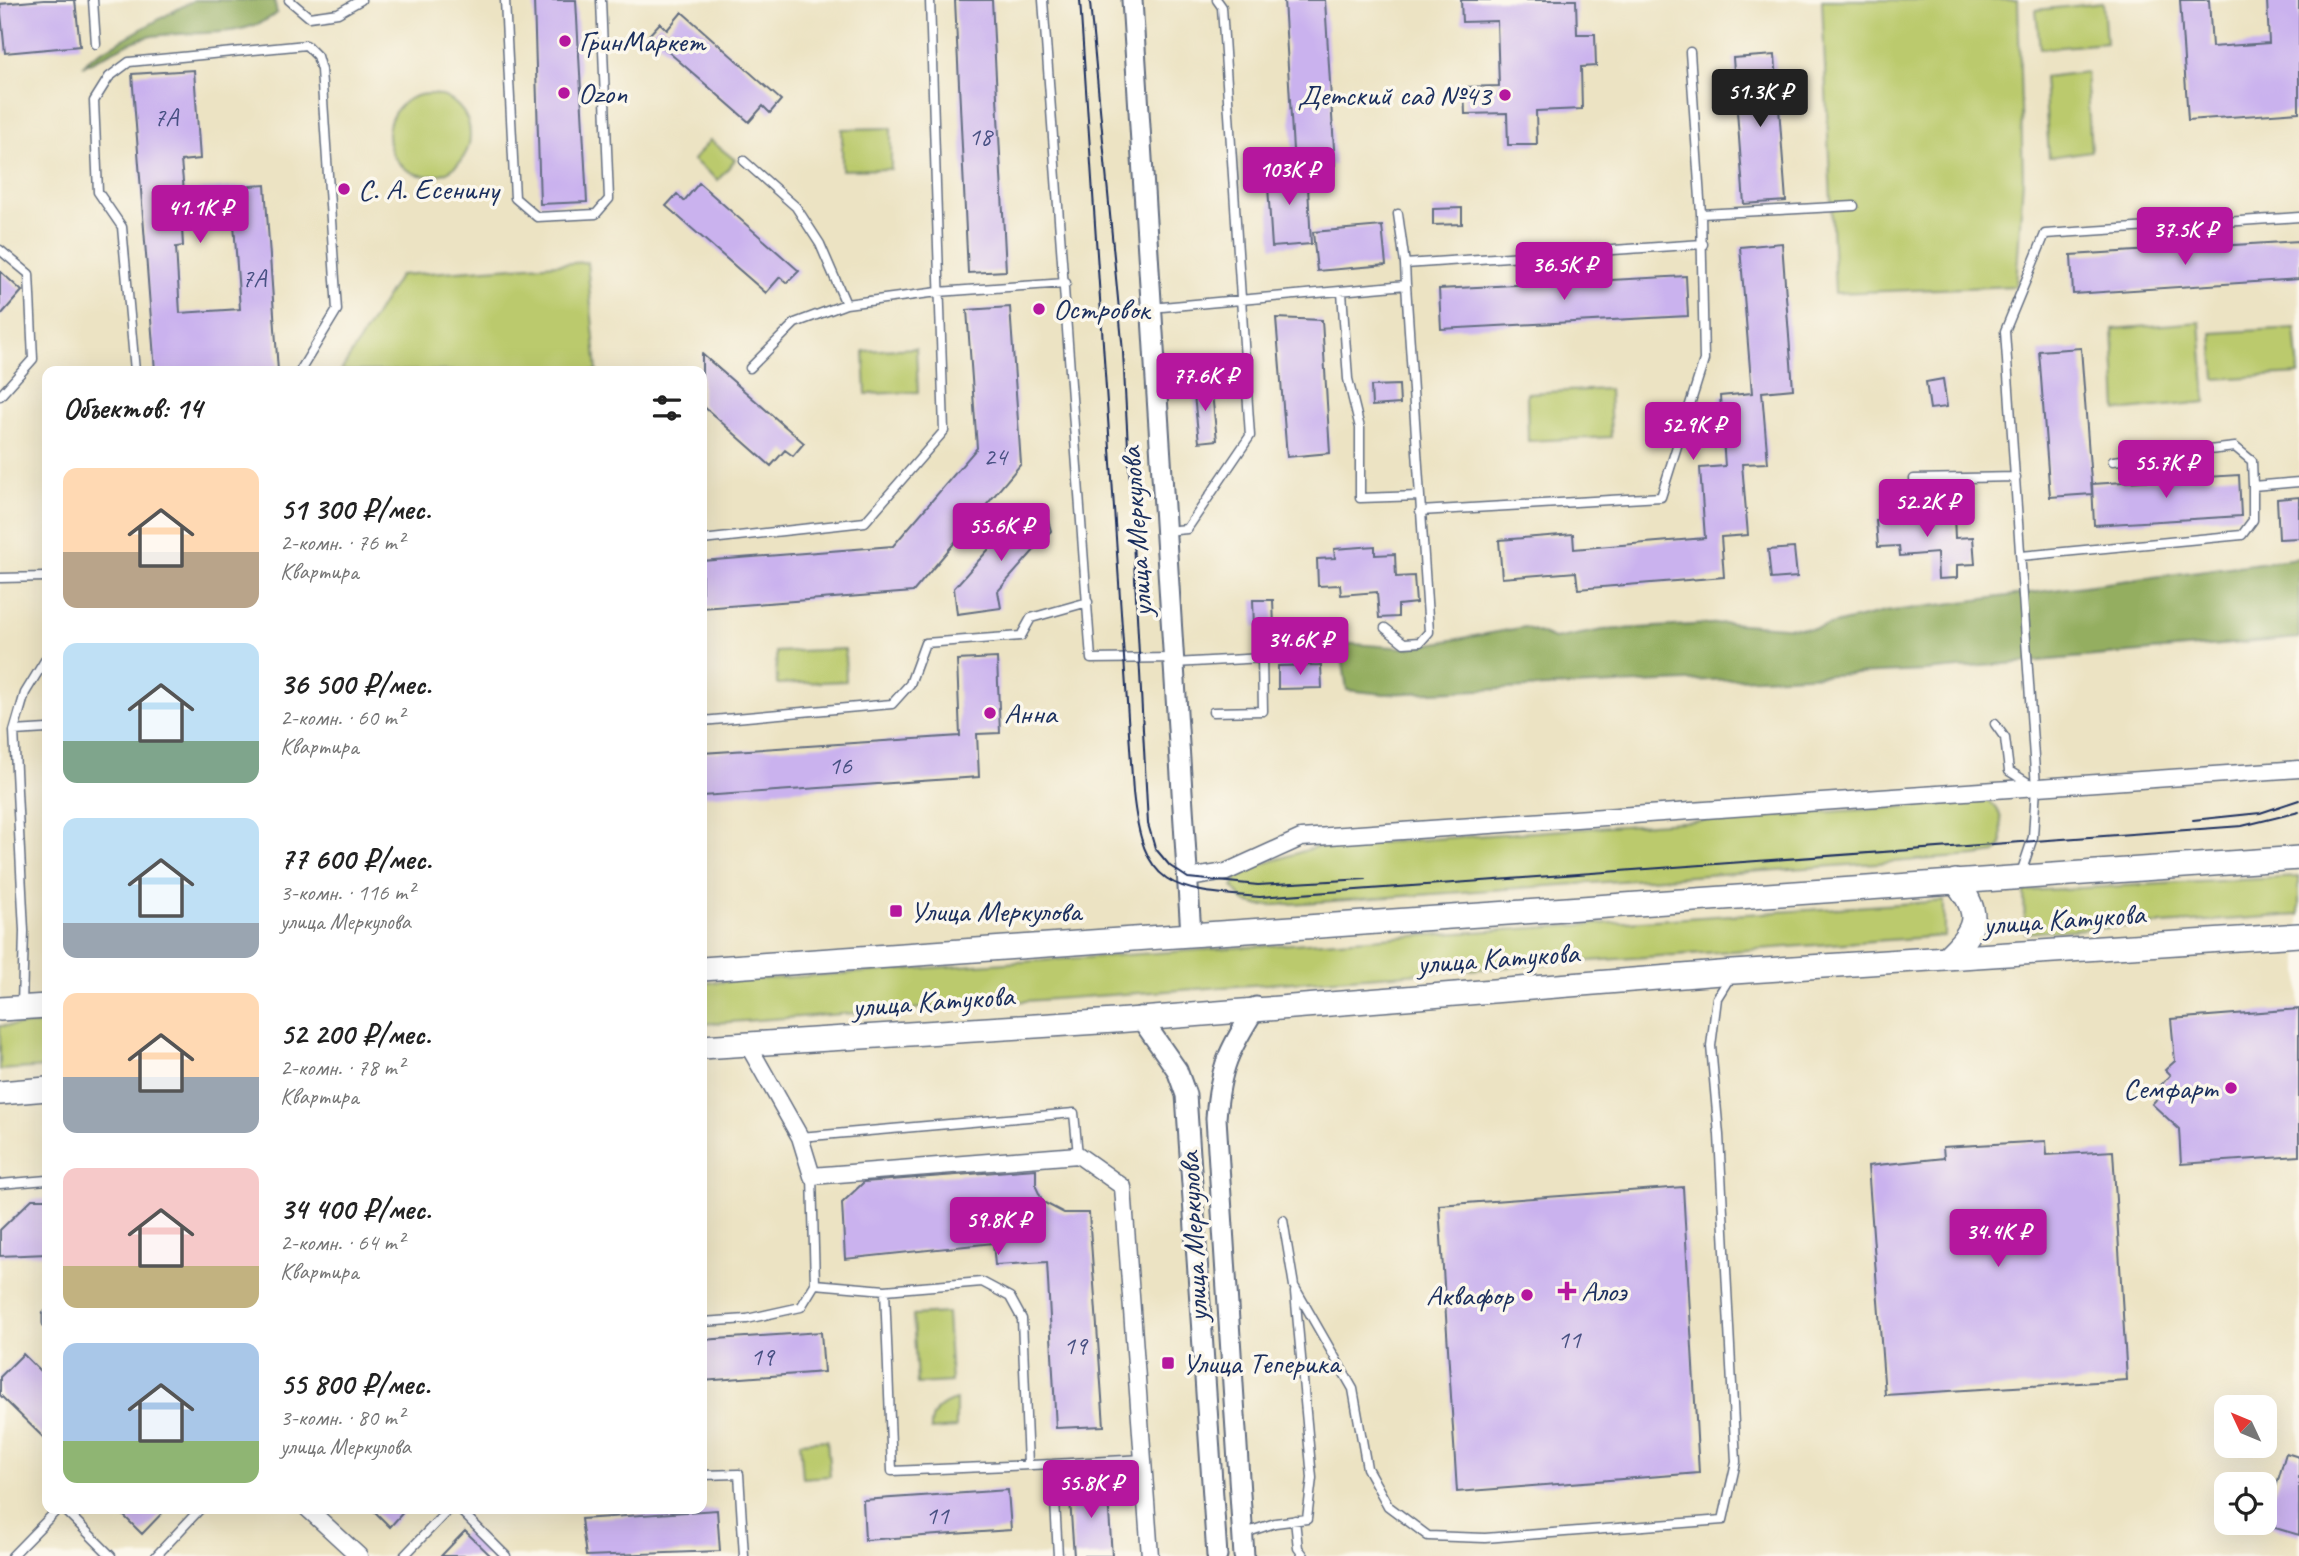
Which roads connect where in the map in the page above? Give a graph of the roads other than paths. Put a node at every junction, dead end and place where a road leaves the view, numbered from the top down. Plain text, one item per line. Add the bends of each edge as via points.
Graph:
1 (93, 0) edge
2 (289, 0) edge
3 (360, 0) edge
4 (505, 0) edge
5 (601, 0) edge
6 (930, 0) edge
7 (1043, 0) edge
8 (1132, 0) edge
9 (1217, 0) edge
10 (96, 44) dead end
11 (1690, 52) dead end
12 (744, 161) dead end
13 (1854, 206) dead end
14 (1398, 214) dead end
15 (1701, 214) junction
16 (2299, 217) edge
17 (1703, 244) junction
18 (0, 250) edge
19 (1405, 264) junction
20 (1066, 283) junction
21 (1406, 285) junction
22 (938, 292) junction
23 (1342, 292) junction
24 (1242, 300) junction
25 (846, 304) junction
26 (1151, 307) junction
27 (135, 366) edge
28 (303, 366) edge
29 (750, 368) dead end
30 (0, 397) edge
31 (2113, 461) dead end
32 (2016, 477) junction
33 (1914, 479) dead end
34 (2299, 482) edge
35 (2253, 486) junction
36 (1420, 496) junction
37 (1420, 511) junction
38 (1166, 531) junction
39 (707, 539) edge
40 (2021, 556) junction
41 (42, 577) edge
42 (0, 578) edge
43 (1088, 602) junction
44 (1385, 628) dead end
45 (1332, 654) dead end
46 (1262, 658) junction
47 (1174, 660) junction
48 (42, 665) edge
49 (1213, 712) dead end
50 (707, 721) edge
51 (1995, 724) dead end
52 (42, 729) edge
53 (14, 732) junction
54 (2299, 769) edge
55 (2036, 788) junction
56 (2299, 858) edge
57 (2020, 876) junction
58 (1188, 878) junction
59 (1955, 881) junction
60 (1191, 934) junction
61 (2299, 935) edge
62 (1946, 958) junction
63 (707, 969) edge
64 (1734, 971) junction
65 (42, 1006) edge
66 (1256, 1007) junction
67 (11, 1008) edge
68 (1140, 1017) junction
69 (748, 1045) junction
70 (707, 1047) edge
71 (42, 1089) edge
72 (0, 1093) edge
73 (800, 1137) junction
74 (1078, 1155) junction
75 (812, 1176) junction
76 (42, 1180) edge
77 (0, 1184) edge
78 (1283, 1220) dead end
79 (815, 1283) junction
80 (1294, 1286) junction
81 (885, 1290) junction
82 (707, 1322) edge
83 (1144, 1460) junction
84 (1053, 1464) junction
85 (1028, 1465) junction
86 (707, 1475) edge
87 (55, 1514) edge
88 (67, 1514) edge
89 (195, 1514) edge
90 (314, 1514) edge
91 (444, 1514) edge
92 (464, 1514) edge
93 (1296, 1520) junction
94 (1241, 1534) junction
95 (12, 1556) edge
96 (111, 1556) edge
97 (156, 1556) edge
98 (359, 1556) edge
99 (404, 1556) edge
100 (506, 1556) edge
101 (744, 1556) edge
102 (1058, 1556) edge
103 (1150, 1556) edge
104 (1217, 1556) edge
105 (1244, 1556) edge
106 (1304, 1556) edge

1 - 10 lane
2 - 3 lane via 309,17 338,13
4 - 5 lane via 515,198 537,217 596,214 609,200
6 - 22 lane
7 - 20 lane
8 - 26 street, улица Меркулова
9 - 24 lane via 1222,7
11 - 15 lane
12 - 25 lane via 796,207 820,244
13 - 15 lane
14 - 19 lane
15 - 17 lane
16 - 32 lane via 2045,234 2005,331
17 - 19 lane
17 - 37 lane via 1704,360 1661,498
18 - 30 lane via 29,274 33,359
19 - 21 lane
20 - 22 lane
20 - 43 lane
21 - 23 lane
21 - 36 lane
22 - 25 lane
22 - 39 lane via 944,431 865,522
23 - 24 lane
23 - 36 lane via 1348,379 1360,428 1360,498
24 - 26 lane
24 - 38 lane via 1250,436 1187,529
25 - 29 lane via 795,323
26 - 38 street, улица Меркулова
27 - 28 lane via 122,227 98,192 94,101 109,77 130,62 306,45 317,56 321,70 337,310
31 - 35 lane via 2235,447 2252,461
32 - 33 lane
32 - 40 lane
34 - 35 lane
35 - 40 lane via 2253,520 2242,535
36 - 37 lane
37 - 44 lane via 1429,632 1420,642 1404,643
38 - 47 street, улица Меркулова
40 - 55 lane
41 - 42 lane
43 - 47 lane via 1091,659
43 - 50 lane via 1031,618 1021,636 925,643 910,684 892,704
45 - 46 lane
46 - 47 lane
46 - 49 lane via 1263,711
47 - 58 street, улица Меркулова
48 - 53 lane via 24,693
51 - 55 lane via 2005,738 2009,771
52 - 53 lane
53 - 67 lane via 24,931
54 - 55 street
55 - 57 lane via 2033,837
55 - 58 street via 1301,838 1226,872
56 - 57 main road, улица Катукова
57 - 59 main road, улица Катукова
58 - 60 street, улица Меркулова
59 - 60 main road, улица Катукова
59 - 62 main road via 1971,900 1975,920 1964,942
60 - 63 main road, улица Катукова
61 - 62 main road, улица Катукова
62 - 64 main road, улица Катукова
64 - 66 main road, улица Катукова
64 - 80 lane via 1717,998 1711,1046 1736,1462 1723,1520 1485,1538 1428,1536 1388,1506 1367,1468 1353,1389
65 - 67 main road
66 - 68 main road, улица Катукова
66 - 94 street, улица Меркулова via 1229,1051 1216,1118
68 - 69 main road, улица Катукова
68 - 104 street, улица Меркулова via 1177,1070 1186,1095
69 - 70 main road, улица Катукова
69 - 73 street
71 - 72 main road
73 - 74 lane via 1074,1114
73 - 75 street
74 - 75 street
74 - 83 street via 1123,1187
75 - 79 lane
76 - 77 lane
78 - 80 lane
79 - 81 lane
79 - 82 lane via 801,1307 747,1320
80 - 93 lane via 1312,1478 1307,1519
81 - 85 lane via 982,1282 1010,1297 1022,1319
81 - 85 lane via 892,1471
83 - 84 lane
83 - 103 street
84 - 85 lane
84 - 102 lane
86 - 101 lane via 739,1474
87 - 95 lane
88 - 96 lane
89 - 97 lane
90 - 98 street
91 - 99 lane
92 - 100 lane
93 - 94 lane
93 - 106 lane via 1298,1548
94 - 105 street, улица Меркулова

